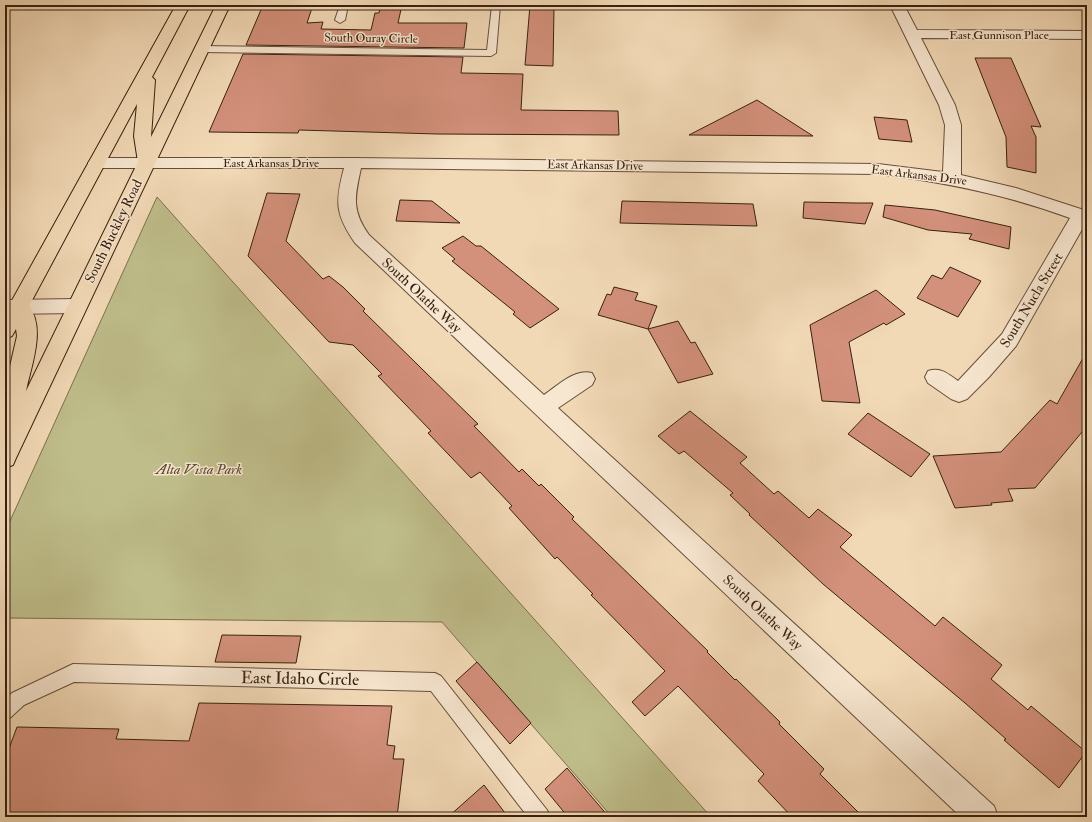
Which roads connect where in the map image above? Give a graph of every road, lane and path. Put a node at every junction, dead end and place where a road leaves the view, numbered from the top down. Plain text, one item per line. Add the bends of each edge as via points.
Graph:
1 (182, 5) edge
2 (213, 5) edge
3 (223, 5) edge
4 (344, 5) edge
5 (496, 5) edge
6 (897, 5) edge
7 (340, 20) dead end
8 (213, 26) junction
9 (911, 34) junction
10 (1087, 36) edge
11 (202, 49) junction
12 (148, 68) junction
13 (147, 162) junction
14 (97, 163) junction
15 (354, 163) junction
16 (952, 178) junction
17 (1084, 217) edge
18 (77, 306) junction
19 (12, 307) edge
20 (5, 331) edge
21 (936, 377) dead end
22 (584, 379) dead end
23 (543, 408) junction
24 (5, 437) edge
25 (5, 458) edge
26 (5, 711) edge
27 (540, 817) edge
28 (983, 817) edge

1 - 12 main road
2 - 8 main road
3 - 8 main road, South Buckley Road
4 - 7 lane, South Ouray Circle
5 - 11 lane, South Ouray Circle via 491,53
6 - 9 street
8 - 11 main road, South Buckley Road
9 - 10 street, East Gunnison Place
9 - 16 street via 947,105 953,125
11 - 13 main road, South Buckley Road
12 - 13 main road via 142,136
12 - 14 main road
13 - 14 street, East Arkansas Drive
13 - 15 street, East Arkansas Drive
13 - 18 main road, South Buckley Road
14 - 19 main road
15 - 16 street, East Arkansas Drive via 849,168 915,172
15 - 23 street, South Olathe Way via 347,194 346,211 350,225
16 - 17 street, East Arkansas Drive via 1028,197
17 - 21 street, South Nucla Street via 1009,340 982,371 959,392
18 - 19 street
18 - 25 main road, South Buckley Road
19 - 20 main road
19 - 24 main road via 25,316 27,336
22 - 23 street
23 - 28 street, South Olathe Way
26 - 27 lane, East Idaho Circle via 18,698 73,672 435,682

